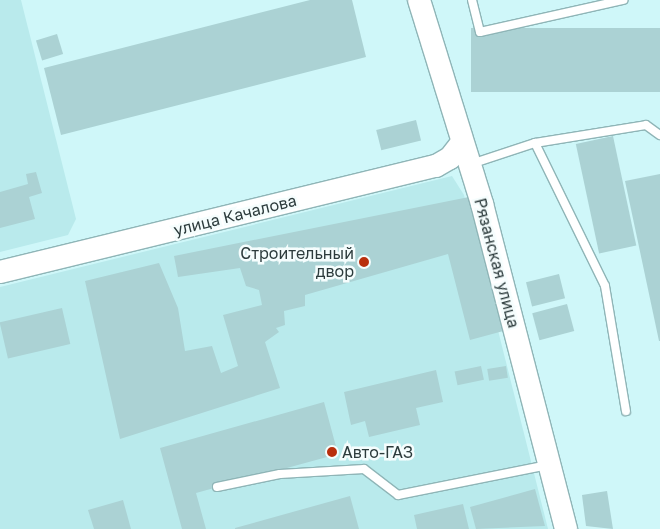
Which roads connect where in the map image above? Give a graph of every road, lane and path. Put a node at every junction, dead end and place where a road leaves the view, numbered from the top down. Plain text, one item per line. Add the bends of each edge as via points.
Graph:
1 (419, 0) edge
2 (472, 0) edge
3 (623, 0) edge
4 (660, 135) edge
5 (535, 143) junction
6 (461, 144) junction
7 (469, 165) junction
8 (0, 272) edge
9 (626, 411) dead end
10 (550, 465) junction
11 (217, 488) dead end
12 (566, 529) edge

1 - 6 main road, Рязанская улица
2 - 3 lane via 480,32
4 - 5 lane via 646,125
5 - 7 lane
5 - 9 lane via 605,286
6 - 7 main road, Рязанская улица
6 - 8 main road, улица Качалова via 450,158 436,166
7 - 10 main road, Рязанская улица
10 - 11 lane via 398,495 364,469 280,474
10 - 12 main road, Рязанская улица

